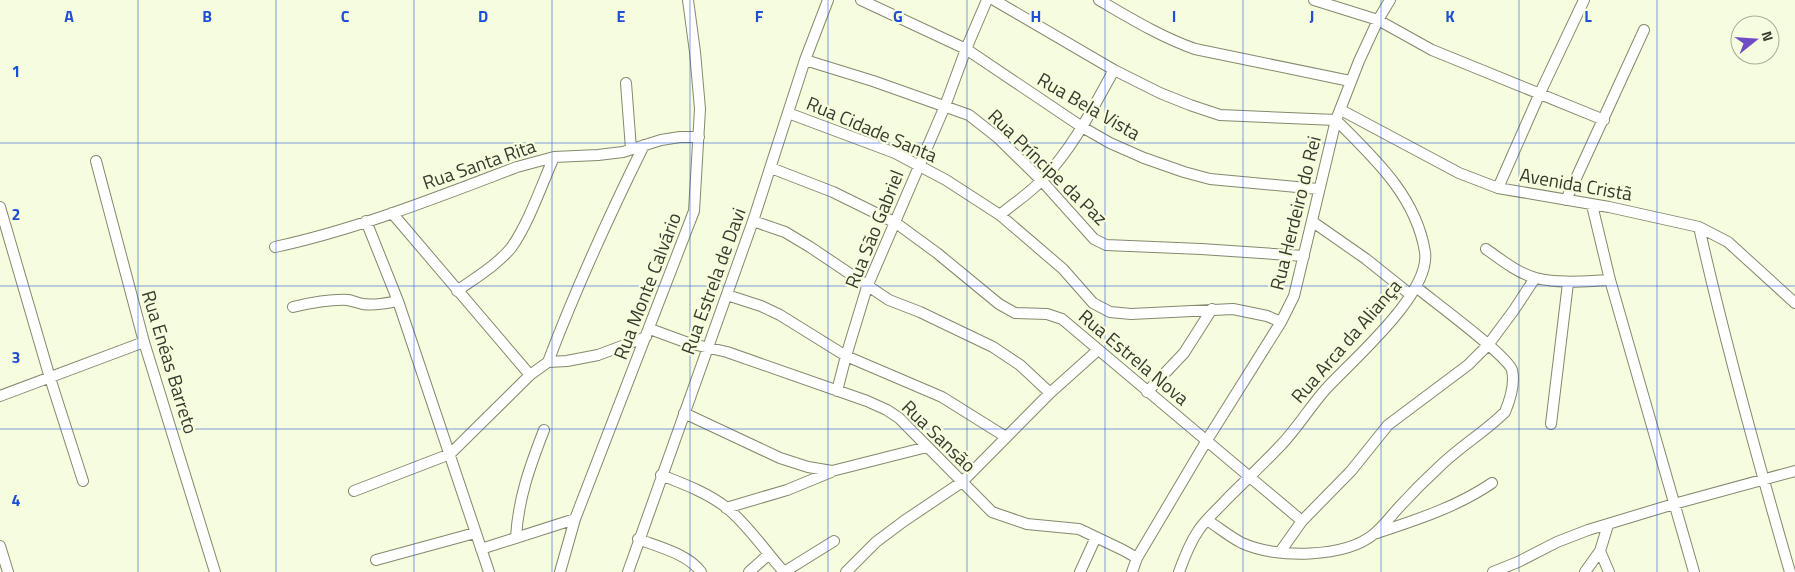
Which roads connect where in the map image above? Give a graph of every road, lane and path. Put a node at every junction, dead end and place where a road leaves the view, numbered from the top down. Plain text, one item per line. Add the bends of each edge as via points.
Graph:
1 (688, 0) edge
2 (828, 0) edge
3 (861, 0) edge
4 (987, 0) edge
5 (994, 0) edge
6 (1099, 0) edge
7 (1314, 0) edge
8 (1390, 0) edge
9 (1584, 0) edge
10 (1378, 20) junction
11 (1644, 30) dead end
12 (966, 49) junction
13 (805, 60) junction
14 (1114, 70) junction
15 (1350, 81) junction
16 (626, 83) dead end
17 (1539, 94) junction
18 (946, 106) junction
19 (1341, 110) junction
20 (788, 113) junction
21 (1336, 120) junction
22 (1604, 120) junction
23 (1082, 127) junction
24 (699, 138) junction
25 (644, 145) junction
26 (631, 149) junction
27 (554, 158) junction
28 (96, 161) dead end
29 (919, 164) junction
30 (771, 168) junction
31 (1042, 181) junction
32 (1498, 188) junction
33 (1318, 189) junction
34 (1566, 200) junction
35 (1592, 205) junction
36 (0, 207) edge
37 (392, 213) junction
38 (1000, 215) junction
39 (366, 221) junction
40 (753, 221) junction
41 (896, 222) junction
42 (1312, 222) junction
43 (1699, 227) junction
44 (274, 247) dead end
45 (1486, 249) dead end
46 (1304, 256) junction
47 (1535, 278) junction
48 (1610, 280) junction
49 (1568, 283) junction
50 (867, 287) junction
51 (457, 291) junction
52 (1413, 291) junction
53 (727, 295) junction
54 (398, 301) junction
55 (1795, 303) edge
56 (292, 306) dead end
57 (1212, 310) junction
58 (1282, 322) junction
59 (648, 333) junction
60 (144, 342) junction
61 (1488, 345) junction
62 (708, 347) junction
63 (1098, 350) junction
64 (846, 356) junction
65 (548, 362) junction
66 (530, 375) junction
67 (50, 378) junction
68 (837, 391) junction
69 (1147, 392) junction
70 (1050, 393) junction
71 (0, 396) edge
72 (684, 413) junction
73 (1551, 424) dead end
74 (544, 430) dead end
75 (1006, 437) junction
76 (1207, 440) junction
77 (926, 448) junction
78 (450, 454) junction
79 (832, 471) junction
80 (1795, 471) edge
81 (662, 475) junction
82 (1249, 477) junction
83 (1763, 479) junction
84 (83, 481) dead end
85 (962, 482) junction
86 (1492, 482) dead end
87 (354, 491) dead end
88 (1674, 504) junction
89 (726, 508) junction
90 (575, 519) junction
91 (1207, 520) junction
92 (1302, 521) junction
93 (1608, 525) junction
94 (476, 533) junction
95 (1374, 535) junction
96 (1096, 537) junction
97 (516, 538) junction
98 (638, 539) junction
99 (834, 541) dead end
100 (0, 546) edge
101 (481, 549) junction
102 (1600, 551) junction
103 (1280, 552) junction
104 (768, 555) junction
105 (1137, 558) junction
106 (376, 560) dead end
107 (8, 572) edge
108 (214, 572) edge
109 (489, 572) edge
110 (560, 572) edge
111 (628, 572) edge
112 (702, 572) edge
113 (749, 572) edge
114 (784, 572) edge
115 (846, 572) edge
116 (1080, 572) edge
117 (1132, 572) edge
118 (1179, 572) edge
119 (1492, 572) edge
120 (1585, 572) edge
121 (1609, 572) edge
122 (1694, 572) edge
123 (1790, 572) edge

1 - 24 street, Rua Monte Calvário via 699,91
2 - 13 street, Rua Estrela de Davi
3 - 12 street, Rua Bela Vista
4 - 12 street, Rua São Gabriel
5 - 14 street
6 - 15 street via 1176,43
7 - 10 street
8 - 10 street, Rua Herdeiro do Rei
9 - 17 street
10 - 15 street, Rua Herdeiro do Rei
10 - 17 street via 1432,50
11 - 22 street
12 - 18 street, Rua São Gabriel
12 - 23 street, Rua Bela Vista
13 - 18 street, Rua Príncipe da Paz
13 - 20 street, Rua Estrela de Davi
14 - 21 street via 1190,106 1220,114
14 - 23 street
15 - 19 street, Rua Herdeiro do Rei
16 - 26 street
17 - 22 street
17 - 32 street
18 - 29 street, Rua São Gabriel
18 - 31 street, Rua Príncipe da Paz via 969,115 990,131
19 - 21 street, Rua Herdeiro do Rei
19 - 32 street, Avenida Cristã via 1459,173
20 - 29 street, Rua Cidade Santa
20 - 30 street, Rua Estrela de Davi
21 - 33 street, Rua Herdeiro do Rei
21 - 52 street, Rua Arca da Aliança via 1380,164 1399,187 1412,212 1425,254 1424,269
22 - 34 street
23 - 31 street
23 - 33 street, Rua Bela Vista via 1144,158 1210,179
24 - 25 street, Rua Santa Rita via 680,137
24 - 59 street, Rua Monte Calvário via 694,211
25 - 26 street, Rua Santa Rita
25 - 65 street via 597,241
26 - 27 street, Rua Santa Rita
27 - 37 street, Rua Santa Rita via 517,167
27 - 51 street via 511,248
28 - 60 street, Rua Enéas Barreto
29 - 38 street, Rua Cidade Santa
29 - 41 street, Rua São Gabriel
30 - 40 street, Rua Estrela de Davi
30 - 41 street, Rua Estrela Nova via 833,192
31 - 38 street
31 - 46 street, Rua Príncipe da Paz via 1094,238 1106,245
32 - 34 street, Avenida Cristã
33 - 42 street, Rua Herdeiro do Rei
34 - 35 street, Avenida Cristã
35 - 43 street, Avenida Cristã
35 - 48 street
36 - 67 street
37 - 39 street, Rua Santa Rita
37 - 51 street
38 - 57 street, Rua Cidade Santa via 1063,268 1093,304 1110,312
39 - 44 street, Rua Santa Rita
39 - 54 street
40 - 50 street via 785,232
40 - 53 street, Rua Estrela de Davi
41 - 50 street, Rua São Gabriel
41 - 63 street, Rua Estrela Nova via 999,304 1016,313 1047,314 1062,319
42 - 46 street, Rua Herdeiro do Rei
42 - 52 street
43 - 55 street, Avenida Cristã via 1728,242
43 - 83 street
45 - 47 street
46 - 58 street, Rua Herdeiro do Rei via 1294,296
47 - 49 street
47 - 61 street
48 - 49 street
48 - 88 street
49 - 73 street
50 - 64 street, Rua São Gabriel
50 - 70 street via 993,347 1020,365
51 - 66 street
52 - 61 street
52 - 82 street, Rua Arca da Aliança via 1381,333
53 - 62 street, Rua Estrela de Davi
53 - 64 street via 780,315
54 - 56 street via 363,304 348,300
54 - 78 street
57 - 58 street, Rua Cidade Santa via 1251,312
57 - 69 street via 1184,353
58 - 76 street, Rua Herdeiro do Rei
59 - 62 street, Rua Sansão
59 - 65 street via 598,355
59 - 90 street, Rua Monte Calvário
60 - 67 street
60 - 108 street, Rua Enéas Barreto
61 - 92 street via 1388,425 1351,471
61 - 95 street via 1512,369 1512,387 1505,412 1450,456
62 - 68 street, Rua Sansão
62 - 72 street, Rua Estrela de Davi
63 - 69 street, Rua Estrela Nova
63 - 70 street
64 - 68 street, Rua São Gabriel
64 - 75 street via 942,397
65 - 66 street
66 - 78 street
67 - 71 street
67 - 84 street
68 - 77 street, Rua Sansão via 887,410 912,430
69 - 76 street, Rua Estrela Nova
70 - 75 street
72 - 79 street via 780,458
72 - 81 street, Rua Estrela de Davi
74 - 97 street via 522,492
75 - 85 street
76 - 82 street, Rua Estrela Nova
76 - 105 street, Rua Herdeiro do Rei
77 - 79 street
77 - 85 street, Rua Sansão
78 - 87 street
78 - 94 street
79 - 89 street via 787,490
80 - 83 street
81 - 89 street via 698,490
81 - 98 street, Rua Estrela de Davi
82 - 91 street, Rua Arca da Aliança
82 - 92 street, Rua Estrela Nova
83 - 88 street
83 - 123 street
85 - 96 street, Rua Sansão via 992,512 1005,518 1027,524 1079,529
85 - 115 street via 876,542
86 - 95 street via 1459,502
88 - 93 street
88 - 122 street
89 - 104 street via 742,522
90 - 97 street
90 - 110 street, Rua Monte Calvário
91 - 103 street via 1241,542
91 - 118 street, Rua Arca da Aliança via 1198,530
92 - 103 street
93 - 102 street
93 - 119 street via 1557,542
94 - 101 street
94 - 106 street
95 - 103 street via 1356,545 1336,550
96 - 105 street, Rua Sansão
96 - 116 street
97 - 101 street
98 - 111 street, Rua Estrela de Davi
98 - 112 street via 687,559
99 - 114 street
100 - 107 street
101 - 109 street
102 - 120 street
102 - 121 street
104 - 113 street
104 - 114 street
105 - 117 street, Rua Herdeiro do Rei

